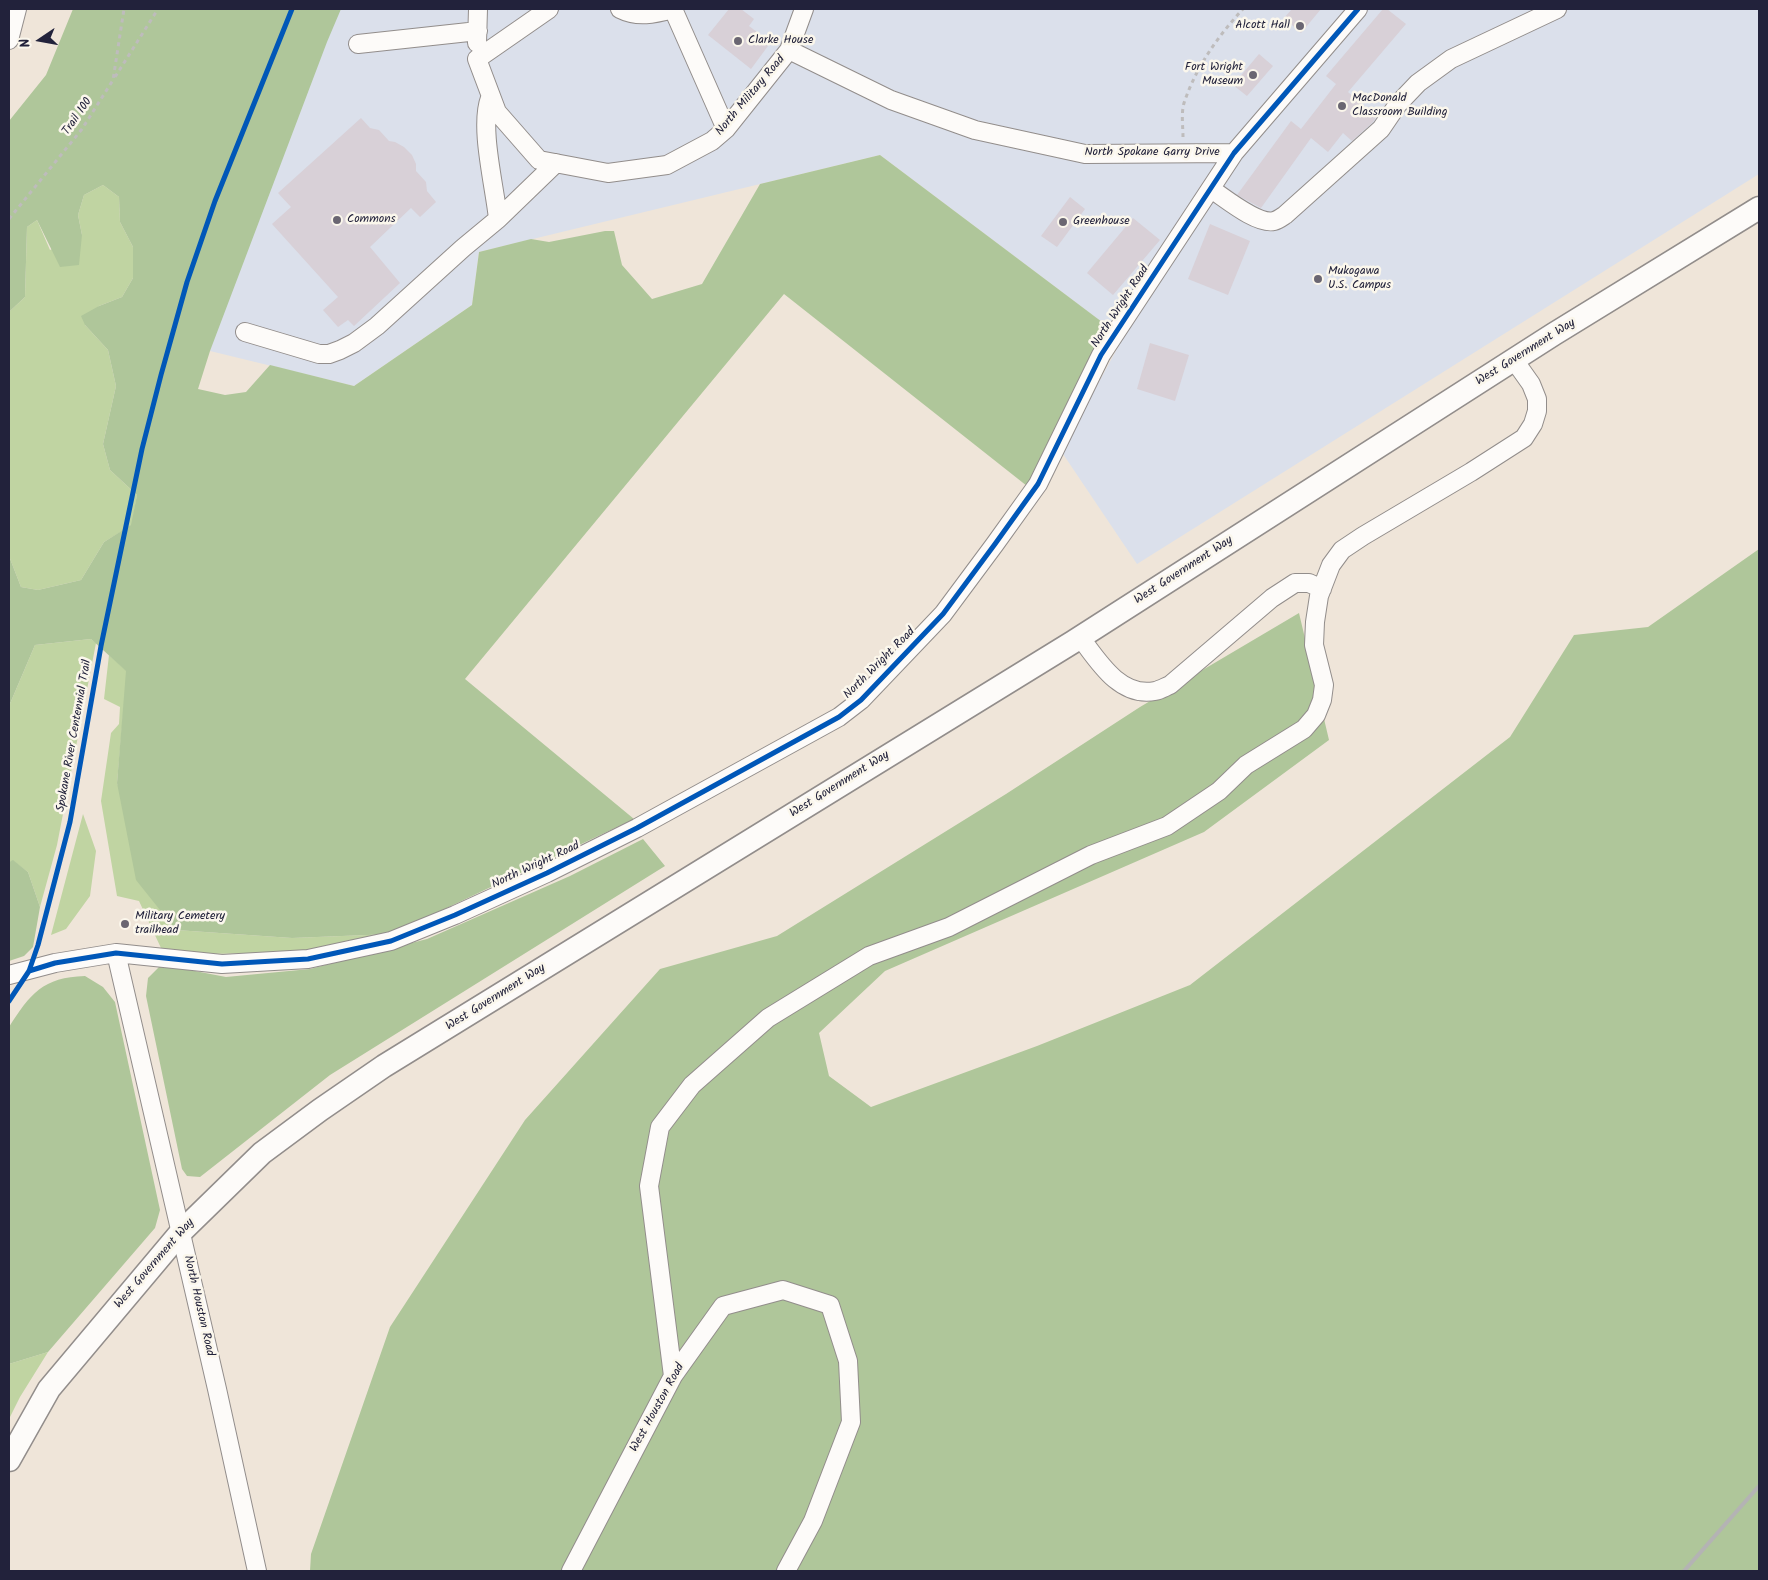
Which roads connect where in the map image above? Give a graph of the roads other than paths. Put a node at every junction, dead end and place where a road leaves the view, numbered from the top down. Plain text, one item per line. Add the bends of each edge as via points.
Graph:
1 (17, 9) edge
2 (478, 9) edge
3 (549, 9) edge
4 (620, 9) edge
5 (673, 9) edge
6 (804, 9) edge
7 (1358, 9) edge
8 (1557, 9) edge
9 (478, 32) junction
10 (9, 40) edge
11 (358, 44) dead end
12 (789, 50) junction
13 (477, 59) junction
14 (491, 96) junction
15 (726, 129) junction
16 (1234, 153) junction
17 (548, 161) junction
18 (1211, 189) junction
19 (1759, 208) edge
20 (498, 219) junction
21 (245, 332) dead end
22 (1514, 360) junction
23 (1322, 589) junction
24 (1080, 637) junction
25 (116, 953) junction
26 (9, 975) edge
27 (181, 1232) junction
28 (673, 1376) junction
29 (9, 1460) edge
30 (257, 1571) edge
31 (571, 1571) edge
32 (786, 1571) edge

1 - 10 street
2 - 9 street
3 - 13 street
4 - 5 street via 646,16
5 - 15 street
6 - 12 street, North Military Road
7 - 16 street, North Wright Road
8 - 18 street via 1452,59 1418,84 1398,104 1381,129 1285,215 1274,221 1248,213
9 - 11 street
9 - 13 street
12 - 15 street, North Military Road
12 - 16 street, North Spokane Garry Drive via 892,100 975,130 1085,154
13 - 14 street
14 - 17 street via 496,112
14 - 20 street via 488,143
15 - 17 street, North Military Road via 712,141 667,165 608,173
16 - 18 street, North Wright Road
17 - 20 street
18 - 25 street, North Wright Road via 1101,354 1038,484 943,614 861,700 839,717 637,828 547,873 391,941 308,960 222,964
19 - 22 main road, West Government Way
20 - 21 street via 377,326 340,350 319,354
22 - 23 street via 1537,399 1535,418 1524,438 1342,550 1331,565
22 - 24 main road, West Government Way
23 - 24 street via 1309,582 1295,583 1272,598 1170,685 1155,691 1130,688 1119,682
23 - 28 street via 1314,645 1324,685 1316,715 1304,729 1246,764 1219,791 1167,826 1091,855 949,928 869,956 768,1018 692,1085 660,1127 649,1186
24 - 27 main road, West Government Way via 384,1066 262,1153
25 - 26 street, North Wright Road
25 - 27 street, North Houston Road
27 - 29 main road, West Government Way via 50,1389
27 - 30 street, North Houston Road
28 - 31 street, West Houston Road
28 - 32 street, West Houston Road via 723,1306 783,1290 830,1305 848,1361 851,1422 813,1521

